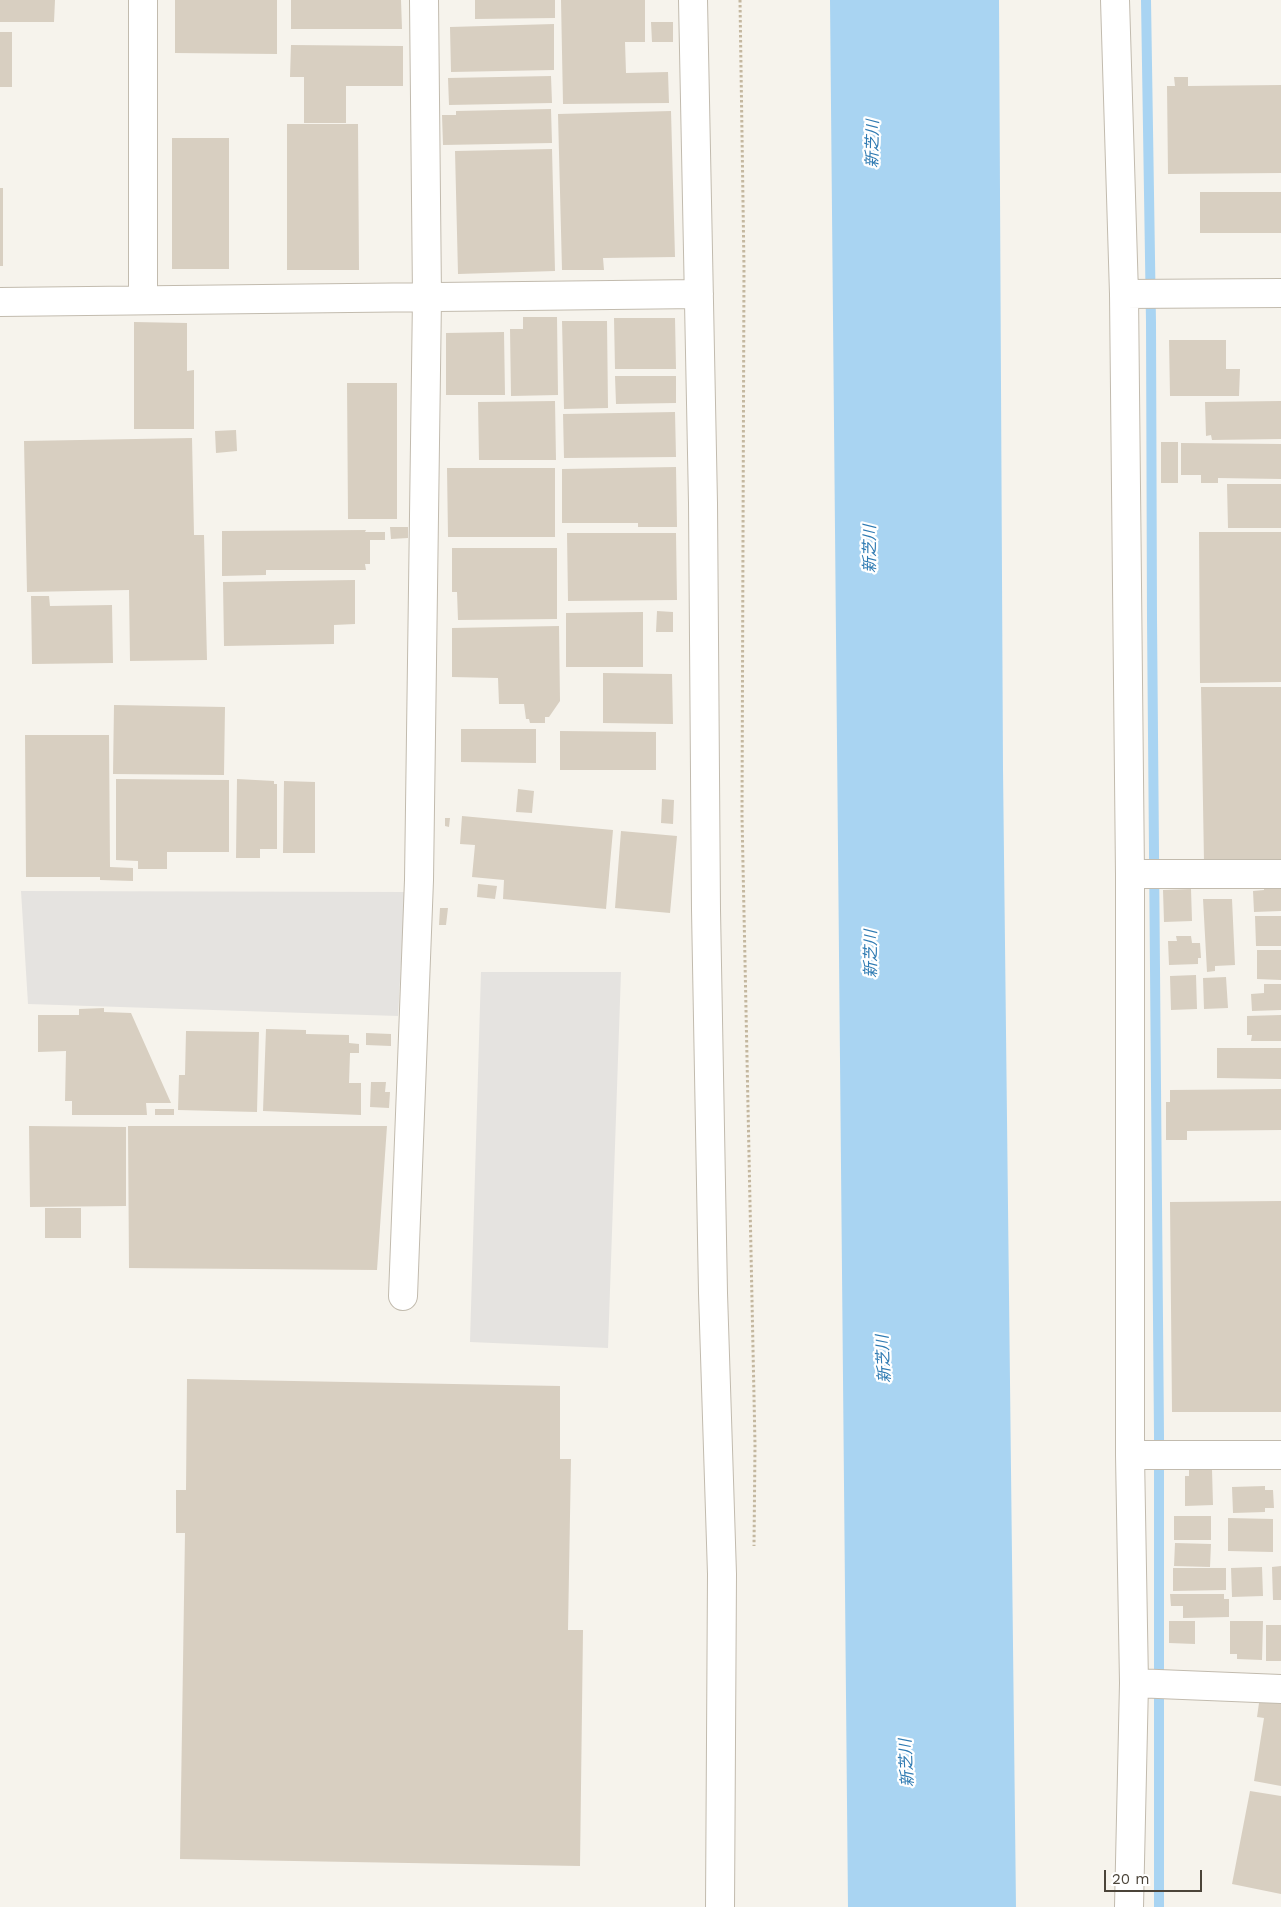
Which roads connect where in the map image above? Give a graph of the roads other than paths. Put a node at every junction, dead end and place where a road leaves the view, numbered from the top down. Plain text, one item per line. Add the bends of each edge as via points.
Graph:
1 (143, 0) edge
2 (424, 0) edge
3 (693, 0) edge
4 (1115, 0) edge
5 (1281, 293) edge
6 (698, 294) junction
7 (1124, 294) junction
8 (427, 297) junction
9 (143, 300) junction
10 (0, 302) edge
11 (1130, 874) junction
12 (1281, 874) edge
13 (403, 1296) dead end
14 (1281, 1454) edge
15 (1130, 1455) junction
16 (1134, 1683) junction
17 (1281, 1689) edge
18 (720, 1907) edge
19 (1129, 1907) edge

1 - 9 street
2 - 8 street
3 - 6 street
4 - 7 street
5 - 7 street
6 - 8 street
6 - 18 street via 713,1293 722,1574
7 - 11 street
8 - 9 street
8 - 13 street via 419,880
9 - 10 street
11 - 12 street
11 - 15 street
14 - 15 street
15 - 16 street
16 - 17 street
16 - 19 street

